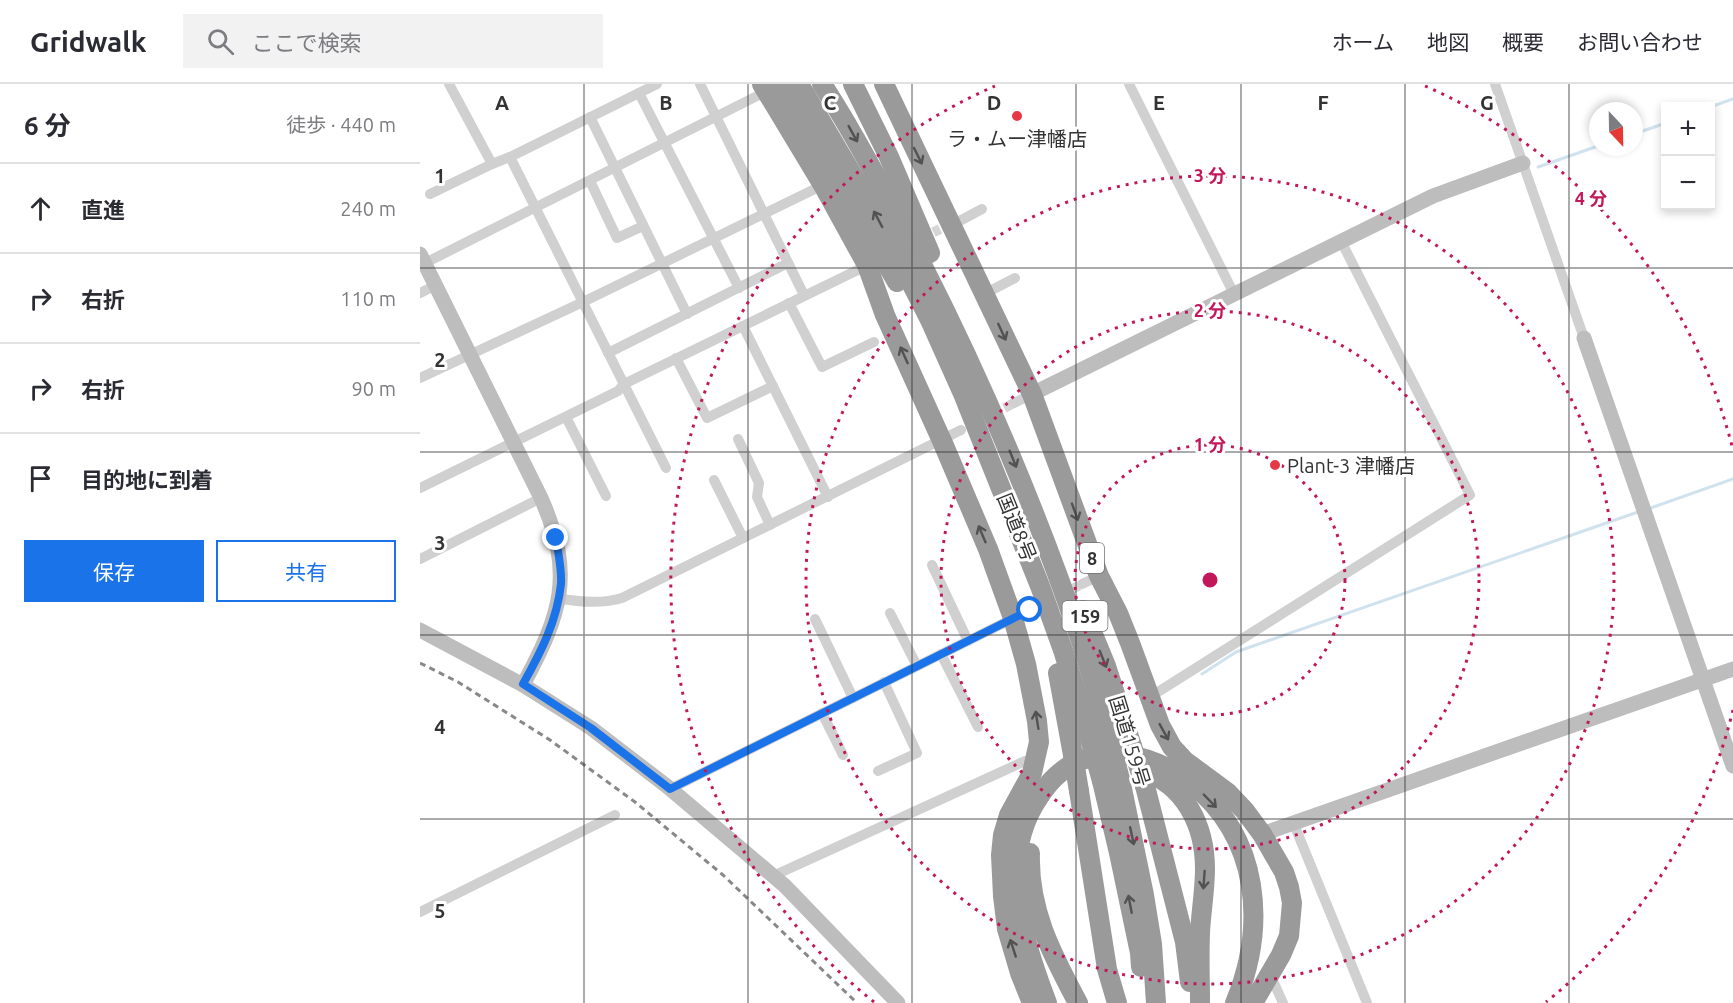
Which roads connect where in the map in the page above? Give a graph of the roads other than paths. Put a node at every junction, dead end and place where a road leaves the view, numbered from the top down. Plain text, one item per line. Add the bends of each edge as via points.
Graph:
1 (449, 84) edge
2 (657, 84) edge
3 (700, 84) edge
4 (800, 84) edge
5 (822, 84) edge
6 (853, 84) edge
7 (884, 84) edge
8 (1129, 84) edge
9 (1495, 84) edge
10 (769, 86) edge
11 (639, 93) junction
12 (716, 116) junction
13 (590, 117) junction
14 (664, 142) junction
15 (510, 157) junction
16 (1523, 163) junction
17 (492, 164) junction
18 (615, 168) junction
19 (590, 181) junction
20 (823, 185) junction
21 (430, 194) dead end
22 (535, 208) junction
23 (982, 209) dead end
24 (765, 213) junction
25 (643, 226) junction
26 (947, 226) junction
27 (713, 238) junction
28 (1341, 241) junction
29 (422, 259) edge
30 (662, 263) junction
31 (788, 263) junction
32 (869, 264) junction
33 (1015, 278) dead end
34 (436, 285) junction
35 (739, 288) junction
36 (420, 293) edge
37 (984, 294) junction
38 (1234, 294) junction
39 (804, 295) junction
40 (583, 302) junction
41 (789, 303) junction
42 (687, 314) junction
43 (743, 326) junction
44 (1584, 338) joint
45 (874, 342) dead end
46 (608, 353) junction
47 (470, 354) junction
48 (676, 358) junction
49 (420, 378) edge
50 (624, 384) junction
51 (773, 386) junction
52 (1023, 398) junction
53 (566, 417) junction
54 (961, 430) dead end
55 (1002, 432) junction
56 (738, 438) dead end
57 (982, 439) junction
58 (942, 441) junction
59 (513, 442) junction
60 (666, 468) dead end
61 (714, 480) dead end
62 (420, 488) edge
63 (1027, 493) junction
64 (606, 496) dead end
65 (828, 496) junction
66 (541, 498) junction
67 (1007, 501) junction
68 (770, 525) junction
69 (743, 538) junction
70 (420, 559) edge
71 (932, 565) dead end
72 (558, 598) junction
73 (890, 613) dead end
74 (1022, 614) junction
75 (815, 619) dead end
76 (420, 630) edge
77 (968, 641) junction
78 (941, 654) junction
79 (917, 666) junction
80 (1733, 669) edge
81 (1703, 679) junction
82 (884, 682) junction
83 (523, 684) junction
84 (1150, 697) junction
85 (853, 698) junction
86 (822, 713) junction
87 (978, 727) dead end
88 (843, 756) dead end
89 (1035, 765) junction
90 (1733, 766) edge
91 (878, 771) dead end
92 (1111, 780) junction
93 (670, 789) junction
94 (615, 815) dead end
95 (1293, 822) junction
96 (1262, 834) junction
97 (773, 876) junction
98 (420, 912) edge
99 (1098, 916) junction
100 (1270, 974) junction
101 (898, 1003) edge
102 (1032, 1003) edge
103 (1047, 1003) edge
104 (1077, 1003) edge
105 (1105, 1003) edge
106 (1117, 1003) edge
107 (1143, 1003) edge
108 (1156, 1003) edge
109 (1193, 1003) edge
110 (1200, 1003) edge
111 (1235, 1003) edge
112 (1253, 1003) edge
113 (1283, 1003) edge
114 (1367, 1003) edge

1 - 17 street
2 - 11 street
3 - 12 street
57 -> 4 highway, 国道8号 / 8 via 930,320 878,218
5 -> 55 highway, 国道8号 / 8 via 845,119 940,298
6 - 55 highway, 8 via 984,372
7 -> 26 highway, 8 via 911,125
8 - 38 street
9 - 16 street
10 - 12 street
10 - 20 highway
10 - 57 highway, 8 via 826,158
11 - 13 street
11 - 14 street
12 - 14 street
12 - 24 street
13 - 15 street
13 - 18 street
14 - 18 street
14 - 27 street
15 - 17 street
15 - 22 street
16 - 28 street via 1433,196
16 - 44 street
17 - 21 street
18 - 19 street
18 - 25 street
19 - 22 street
19 - 25 street via 617,238
20 - 24 street
20 - 32 highway
22 - 29 street
22 - 40 street
23 - 26 street
24 - 27 street
24 - 31 street
25 - 30 street
26 - 37 highway, 8
27 - 30 street
27 - 35 street
28 - 38 street
28 - 84 street via 1470,495
29 - 34 street
30 - 40 street
30 - 42 street
31 - 35 street
31 - 39 street
32 - 39 street
58 -> 32 highway via 885,315
33 - 37 street
34 - 36 street
34 - 47 street
35 - 42 street
37 -> 52 highway, 8
38 - 52 street
39 - 41 street
40 - 46 street
40 - 47 street
41 - 43 street
41 - 45 street via 822,367
42 - 46 street
43 - 48 street
43 - 51 street
44 - 81 street
46 - 50 street
47 - 49 street
47 - 59 street
48 - 50 street
48 - 51 street via 707,418
50 - 53 street via 618,391
50 - 60 street
51 - 65 street
52 -> 84 highway, 8 via 1090,580 1118,613
53 - 59 street
53 - 64 street
54 - 58 street
55 -> 63 highway, 国道8号 / 8
56 - 68 street via 759,483 757,497
57 - 67 highway, 国道8号 / 8
58 - 65 street
74 -> 58 highway via 988,549
59 - 62 street
59 - 66 street
61 - 69 street
63 - 92 highway, 国道8号 / 8, bridge via 1083,646 1108,736
63 -> 109 highway, 国道159号 / 159, bridge via 1041,506 1106,666 1144,786 1185,942
65 - 68 street
66 - 70 street
66 - 72 street via 558,550
67 - 92 highway, 国道8号 / 8, bridge via 1064,653 1092,749
67 - 99 highway, 159, bridge via 1010,524 1053,654
68 - 69 street
69 - 72 street via 613,601
71 - 77 street
72 - 83 street via 550,633
73 - 79 street
74 - 77 street
89 -> 74 highway via 1039,742
75 - 85 street
76 - 83 street
77 - 78 street
78 - 79 street
78 - 87 street
79 - 82 street
80 - 81 street
81 - 90 street
81 - 95 street
82 - 85 street
82 - 91 street via 917,753
83 - 93 street via 591,728
84 -> 96 highway, 8 via 1172,747 1227,792
85 - 86 street
86 - 88 street
86 - 93 street
89 - 97 street via 1025,761
102 -> 89 highway via 1006,929 1001,855 1009,815
107 -> 92 highway, 国道8号 / 8 via 1140,953 1119,853
92 -> 108 highway, 国道8号 / 8 via 1144,895
93 - 97 street
94 - 98 street
95 - 96 street
95 - 114 street
96 - 100 highway, 8 via 1284,872 1292,903 1289,936
97 - 101 street
99 - 105 highway via 1096,956
99 - 106 highway, 159
100 - 112 highway, 8
100 - 113 street
103 -> 111 highway via 1022,927 1016,860 1022,831 1045,787 1064,769 1104,755 1146,759 1180,774 1220,811 1238,843 1250,881 1255,920 1248,963
104 -> 110 highway via 1037,915 1029,875 1030,842 1052,797 1089,771 1107,767 1128,767 1152,774 1184,799 1195,819 1205,867

